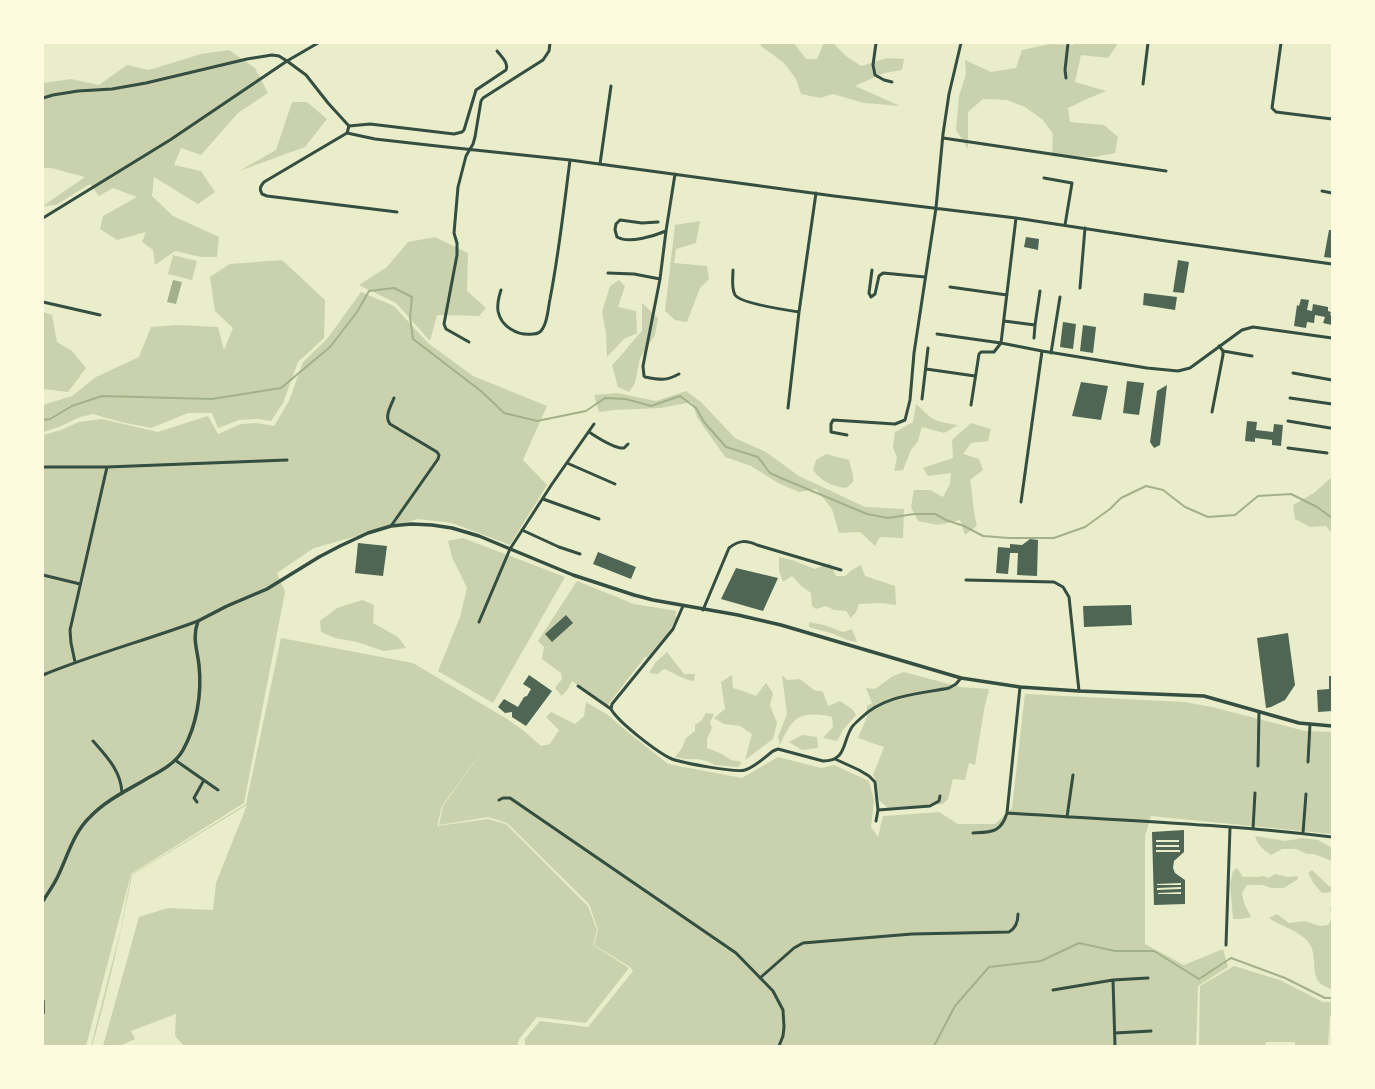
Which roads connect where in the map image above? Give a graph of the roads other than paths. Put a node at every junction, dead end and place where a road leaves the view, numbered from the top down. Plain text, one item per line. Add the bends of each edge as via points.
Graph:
1 (318, 43) edge
2 (550, 43) edge
3 (876, 43) edge
4 (961, 43) edge
5 (1068, 43) edge
6 (1148, 43) edge
7 (1281, 43) edge
8 (497, 51) dead end
9 (287, 61) junction
10 (1066, 78) dead end
11 (892, 82) dead end
12 (1143, 84) dead end
13 (611, 86) dead end
14 (43, 98) edge
15 (1332, 119) edge
16 (349, 126) junction
17 (347, 133) junction
18 (943, 138) junction
19 (470, 149) junction
20 (570, 160) junction
21 (600, 164) junction
22 (1166, 171) dead end
23 (675, 174) junction
24 (1044, 178) dead end
25 (1322, 191) dead end
26 (816, 193) junction
27 (1332, 193) edge
28 (936, 208) junction
29 (397, 212) dead end
30 (43, 218) edge
31 (1016, 218) junction
32 (658, 222) dead end
33 (1066, 225) junction
34 (1085, 228) junction
35 (666, 231) junction
36 (1332, 264) edge
37 (733, 270) dead end
38 (872, 270) dead end
39 (608, 273) dead end
40 (925, 277) junction
41 (660, 279) junction
42 (950, 287) dead end
43 (1080, 288) dead end
44 (501, 290) dead end
45 (1040, 291) dead end
46 (1007, 295) junction
47 (1060, 297) dead end
48 (43, 302) edge
49 (799, 312) junction
50 (100, 315) dead end
51 (1004, 321) junction
52 (1036, 325) junction
53 (937, 334) dead end
54 (1034, 338) dead end
55 (1332, 338) edge
56 (469, 342) dead end
57 (1001, 343) junction
58 (1219, 346) junction
59 (928, 348) dead end
60 (1042, 351) junction
61 (1223, 351) junction
62 (1051, 353) junction
63 (1252, 356) dead end
64 (926, 369) junction
65 (679, 374) dead end
66 (1293, 374) dead end
67 (975, 376) junction
68 (1332, 380) edge
69 (394, 398) dead end
70 (1290, 398) dead end
71 (922, 399) dead end
72 (1332, 404) edge
73 (971, 405) dead end
74 (788, 408) dead end
75 (1212, 412) dead end
76 (1288, 421) dead end
77 (594, 424) dead end
78 (1330, 428) dead end
79 (589, 432) junction
80 (847, 435) dead end
81 (628, 444) dead end
82 (1288, 448) dead end
83 (1327, 453) dead end
84 (287, 460) dead end
85 (567, 463) junction
86 (43, 467) edge
87 (107, 467) junction
88 (615, 484) dead end
89 (543, 499) junction
90 (1021, 502) dead end
91 (600, 520) dead end
92 (392, 526) junction
93 (522, 530) junction
94 (510, 549) junction
95 (580, 554) dead end
96 (841, 570) dead end
97 (43, 575) edge
98 (966, 580) dead end
99 (80, 584) junction
100 (683, 606) junction
101 (703, 610) junction
102 (198, 620) junction
103 (480, 622) dead end
104 (75, 662) junction
105 (43, 675) edge
106 (961, 678) junction
107 (578, 686) dead end
108 (1020, 687) junction
109 (1079, 691) junction
110 (611, 709) junction
111 (1259, 712) junction
112 (1310, 724) junction
113 (1332, 726) edge
114 (93, 741) dead end
115 (835, 759) junction
116 (176, 760) junction
117 (1308, 762) dead end
118 (1258, 766) dead end
119 (1073, 774) dead end
120 (204, 780) junction
121 (218, 790) dead end
122 (122, 793) junction
123 (1255, 793) dead end
124 (1306, 794) dead end
125 (940, 796) dead end
126 (499, 800) dead end
127 (198, 802) dead end
128 (878, 810) junction
129 (1007, 814) junction
130 (1067, 817) junction
131 (876, 821) dead end
132 (1230, 828) junction
133 (1253, 829) junction
134 (973, 833) dead end
135 (1304, 833) junction
136 (1332, 836) edge
137 (43, 901) edge
138 (1018, 914) dead end
139 (1226, 946) dead end
140 (760, 978) junction
141 (1148, 978) dead end
142 (1113, 980) junction
143 (1053, 990) dead end
144 (43, 1000) edge
145 (43, 1013) edge
146 (1151, 1032) dead end
147 (1115, 1033) junction
148 (779, 1046) edge
149 (1115, 1046) edge

1 - 9 street
2 - 19 street via 543,60 483,98 476,137
3 - 11 street via 873,65 875,75
4 - 18 street via 949,94
5 - 10 street
6 - 12 street
7 - 15 street via 1272,108 1276,112
8 - 16 street via 506,64 506,70 476,90 462,132 454,134 370,124
9 - 14 street via 272,55 226,63 112,90 78,91
9 - 16 street via 306,75
9 - 30 street via 170,140
13 - 21 street
16 - 17 street
17 - 19 street via 375,139
17 - 29 street via 264,182 260,186 262,194
18 - 22 street
18 - 28 street
19 - 20 street
19 - 56 street via 458,186 454,233 457,255 444,324 446,329
20 - 21 street
20 - 44 street via 553,284 545,324 541,331 525,335 511,330 506,325 498,310
21 - 23 street
23 - 26 street
23 - 35 street
24 - 33 street via 1072,183
25 - 27 street
26 - 28 street
26 - 49 street
28 - 31 street
28 - 40 street
31 - 33 street
31 - 46 street
32 - 35 street via 620,220 615,230 619,239 654,237
33 - 34 street
34 - 36 street
34 - 43 street
35 - 41 street
37 - 49 street via 734,294 737,298 753,304
38 - 40 street via 869,293 871,297 879,276 883,273
39 - 41 street
40 - 80 street via 906,418 902,423 895,424 833,420 832,432
41 - 65 street via 644,376 669,379
42 - 46 street
45 - 52 street
46 - 51 street
47 - 62 street
48 - 50 street
49 - 74 street
51 - 52 street
51 - 57 street
52 - 54 street
53 - 57 street
55 - 58 street via 1253,326 1242,330
57 - 60 street
57 - 67 street via 994,352 979,354
58 - 61 street
58 - 62 street via 1190,368 1178,371 1156,370
59 - 64 street
60 - 62 street
60 - 90 street
61 - 63 street
61 - 75 street
64 - 67 street
64 - 71 street
66 - 68 street
67 - 73 street
69 - 92 street via 387,416 390,424 439,455
70 - 72 street
76 - 78 street
77 - 79 street
79 - 81 street via 619,448 624,448
79 - 85 street
82 - 83 street
84 - 87 street
85 - 88 street
85 - 89 street
86 - 87 street
87 - 99 street
89 - 91 street
89 - 93 street
92 - 94 street via 411,524 452,528
92 - 102 street via 368,533 340,546 267,589
93 - 94 street
93 - 95 street
94 - 100 street via 573,575 634,595
94 - 103 street
96 - 101 street via 744,540 729,548
97 - 99 street
98 - 109 street via 1054,582 1063,587 1068,596
99 - 104 street via 70,630
100 - 101 street
100 - 110 street via 674,629 612,704
101 - 106 street via 781,625
102 - 104 street
102 - 116 street via 194,641 199,666 197,710 194,725
104 - 105 street
106 - 108 street
106 - 115 street via 949,688 896,698 871,709 852,726 844,748
107 - 110 street
108 - 109 street
108 - 129 street
109 - 111 street via 1204,696
110 - 115 street via 616,718 631,731 666,756 678,761 737,771 746,770 778,749 823,760
111 - 112 street
111 - 118 street
112 - 113 street
112 - 117 street
114 - 122 street via 115,768
115 - 128 street via 859,770 875,782
116 - 120 street
116 - 122 street
119 - 130 street
120 - 121 street
120 - 127 street via 194,798
122 - 137 street via 100,808 83,825
123 - 133 street
124 - 135 street
125 - 128 street via 939,801 930,806
126 - 140 street via 510,798 736,953
128 - 131 street
129 - 130 street
129 - 134 street via 1000,828
130 - 132 street
132 - 133 street
132 - 139 street
133 - 135 street
135 - 136 street
138 - 140 street via 1017,924 1009,932 912,934 803,943
140 - 148 street via 773,991 782,1010 784,1036
141 - 142 street
142 - 143 street
142 - 147 street
144 - 145 street
146 - 147 street
147 - 149 street

